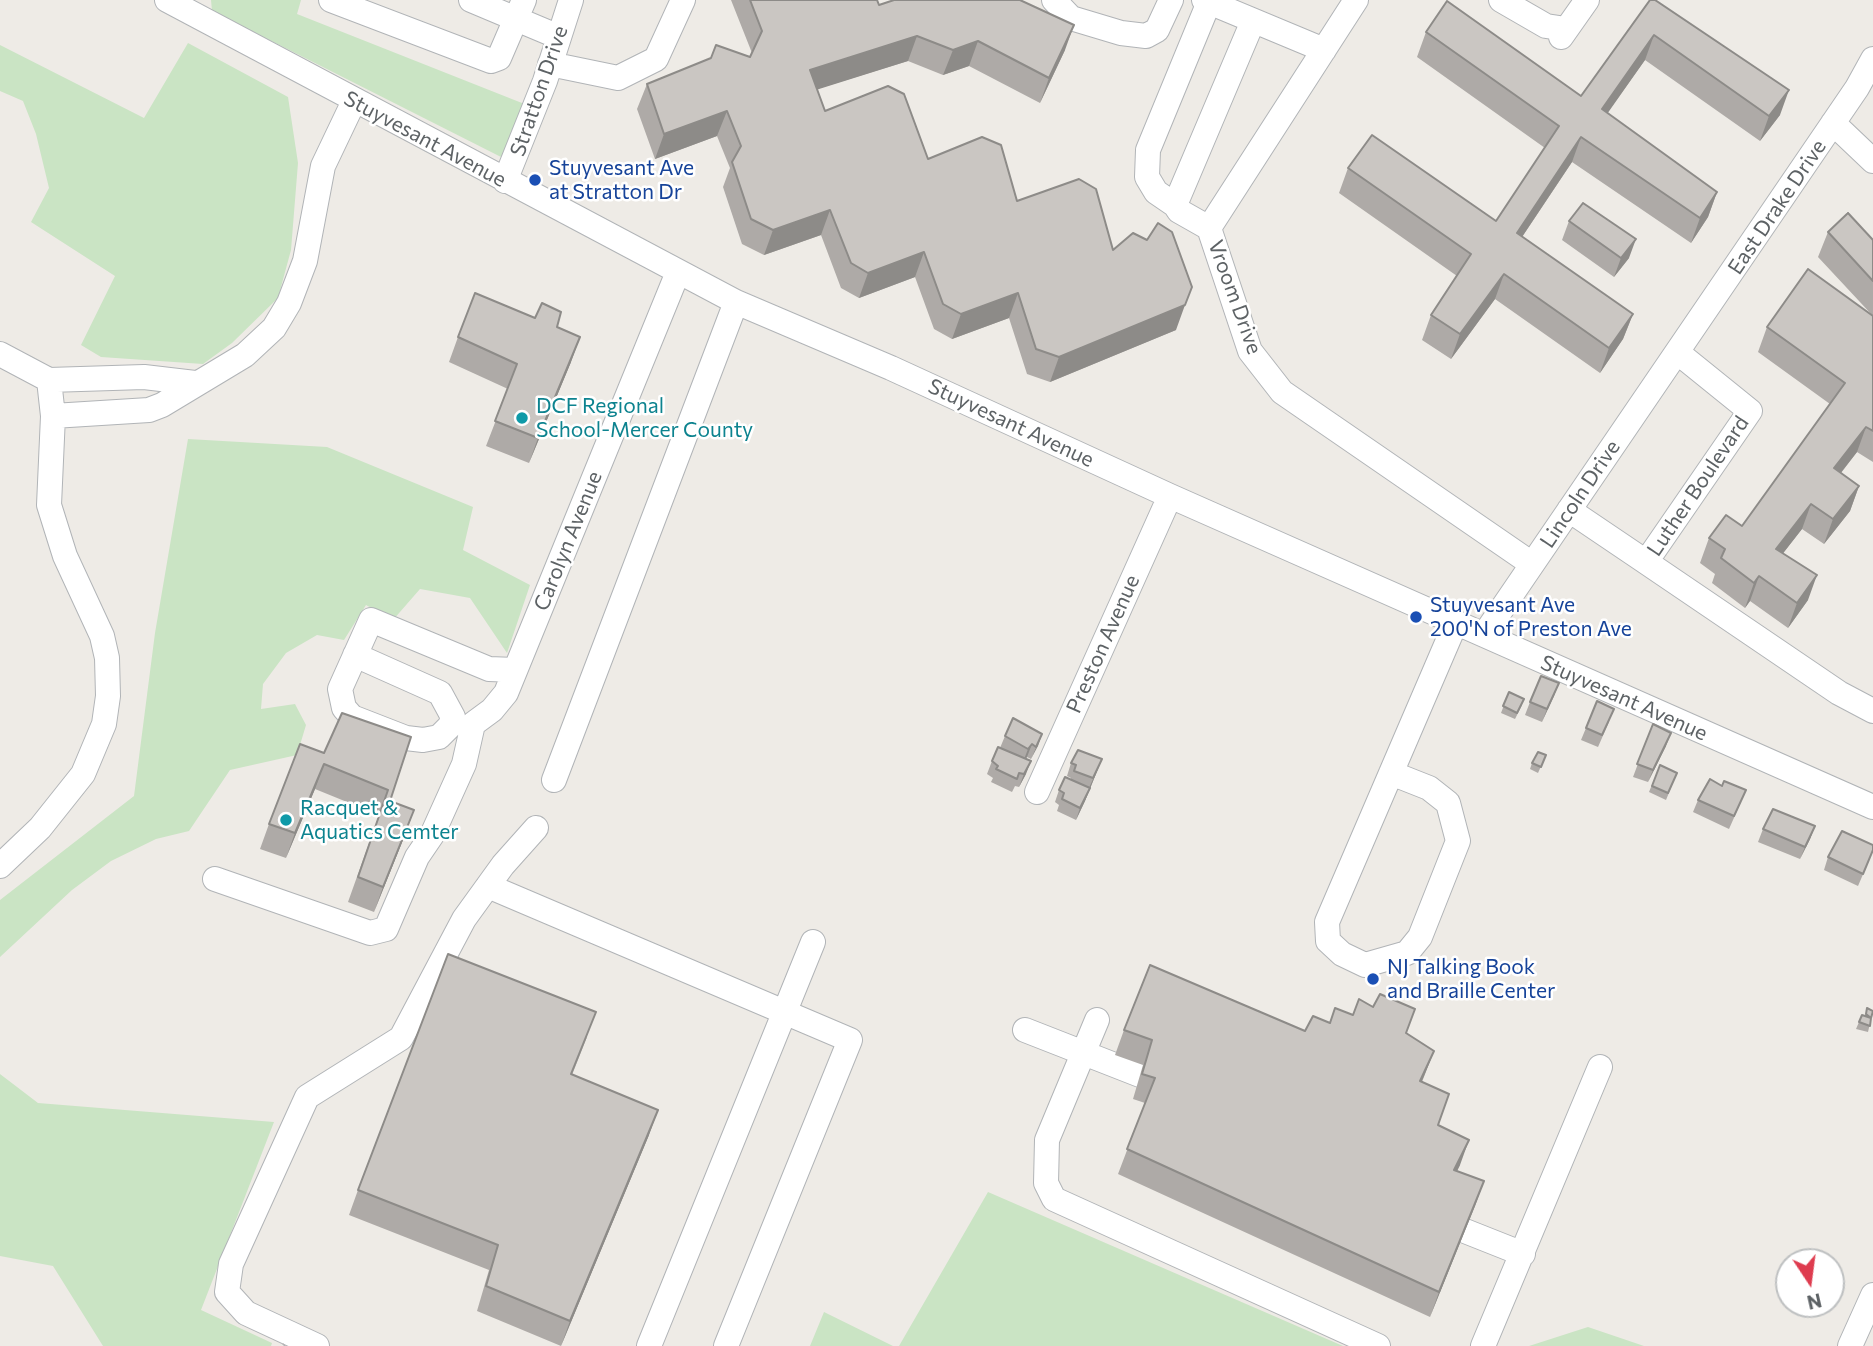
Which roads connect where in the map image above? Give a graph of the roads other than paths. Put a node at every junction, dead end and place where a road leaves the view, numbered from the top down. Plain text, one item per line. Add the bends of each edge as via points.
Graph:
1 (167, 0) edge
2 (331, 0) edge
3 (471, 0) edge
4 (571, 0) edge
5 (683, 0) edge
6 (1054, 0) edge
7 (1171, 0) edge
8 (1356, 0) edge
9 (1501, 0) edge
10 (1587, 0) edge
11 (1206, 1) edge
12 (535, 21) edge
13 (1253, 21) junction
14 (1324, 50) junction
15 (1873, 59) edge
16 (551, 64) junction
17 (354, 101) junction
18 (1833, 123) junction
19 (1873, 161) edge
20 (505, 181) junction
21 (1175, 205) junction
22 (1209, 228) junction
23 (678, 272) junction
24 (736, 302) junction
25 (1677, 352) junction
26 (0, 354) edge
27 (49, 380) junction
28 (195, 383) junction
29 (53, 416) junction
30 (1170, 496) junction
31 (1569, 510) junction
32 (1646, 562) junction
33 (1532, 564) junction
34 (1456, 622) junction
35 (1484, 635) junction
36 (355, 655) junction
37 (515, 670) junction
38 (1873, 711) edge
39 (463, 720) junction
40 (1391, 773) junction
41 (554, 780) dead end
42 (1037, 792) dead end
43 (1873, 807) edge
44 (536, 828) dead end
45 (0, 866) edge
46 (215, 879) dead end
47 (488, 886) junction
48 (813, 942) dead end
49 (785, 1012) junction
50 (1097, 1020) dead end
51 (1026, 1030) dead end
52 (1083, 1052) junction
53 (1600, 1067) dead end
54 (1140, 1075) edge
55 (1465, 1231) edge
56 (1523, 1254) junction
57 (1873, 1296) edge
58 (317, 1346) edge
59 (649, 1346) edge
60 (726, 1346) edge
61 (1378, 1346) edge
62 (1483, 1346) edge
63 (1850, 1346) edge

1 - 17 street, Stuyvesant Avenue
2 - 12 street via 491,61
3 - 12 street
4 - 12 street, Stratton Drive
5 - 16 street via 656,59 618,78
6 - 7 street via 1072,18 1146,36 1157,30
8 - 14 street, Vroom Drive
9 - 10 street via 1563,33
11 - 13 street
11 - 21 street via 1148,150 1147,177 1156,192
12 - 16 street, Stratton Drive
13 - 14 street
13 - 21 street
14 - 22 street, Vroom Drive
15 - 18 street, East Drake Drive
16 - 20 street, Stratton Drive
17 - 20 street, Stuyvesant Avenue
17 - 28 street via 323,166 305,261 289,303 259,343 221,371
18 - 19 street
18 - 25 street, East Drake Drive
20 - 23 street, Stuyvesant Avenue
21 - 22 street
22 - 33 street, Vroom Drive via 1250,351 1282,392
23 - 24 street, Stuyvesant Avenue
23 - 37 street, Carolyn Avenue
24 - 30 street, Stuyvesant Avenue
24 - 41 street
25 - 31 street, Lincoln Drive
25 - 32 street, Luther Boulevard via 1750,411
26 - 27 street
27 - 28 street via 144,377
27 - 29 street
28 - 29 street via 149,410
29 - 45 street via 49,505 65,556 102,636 108,696 104,724 83,774 40,828
30 - 34 street, Stuyvesant Avenue
30 - 42 street, Preston Avenue
31 - 32 street, Luther Boulevard
31 - 33 street, Lincoln Drive
32 - 38 street via 1839,693
33 - 35 street, Lincoln Drive
34 - 35 street, Stuyvesant Avenue
34 - 40 street
35 - 43 street, Stuyvesant Avenue
36 - 37 street via 371,620 489,669
36 - 39 street via 440,693
36 - 39 street via 340,690 344,708 352,717 423,740 439,737
37 - 39 street, Carolyn Avenue via 506,693 492,710
39 - 46 street via 464,764 386,929 370,933
40 - 40 street via 1327,922 1328,941 1342,954 1366,965 1407,953 1420,937 1458,841 1448,803 1429,788
44 - 47 street
47 - 49 street
47 - 58 street via 464,919 401,1038 307,1097 231,1264 227,1292 246,1313
48 - 49 street
49 - 59 street
49 - 60 street via 850,1040
50 - 52 street
51 - 52 street
52 - 54 street
52 - 61 street via 1047,1140 1046,1183 1055,1199
53 - 56 street
55 - 56 street
56 - 62 street
57 - 63 street

